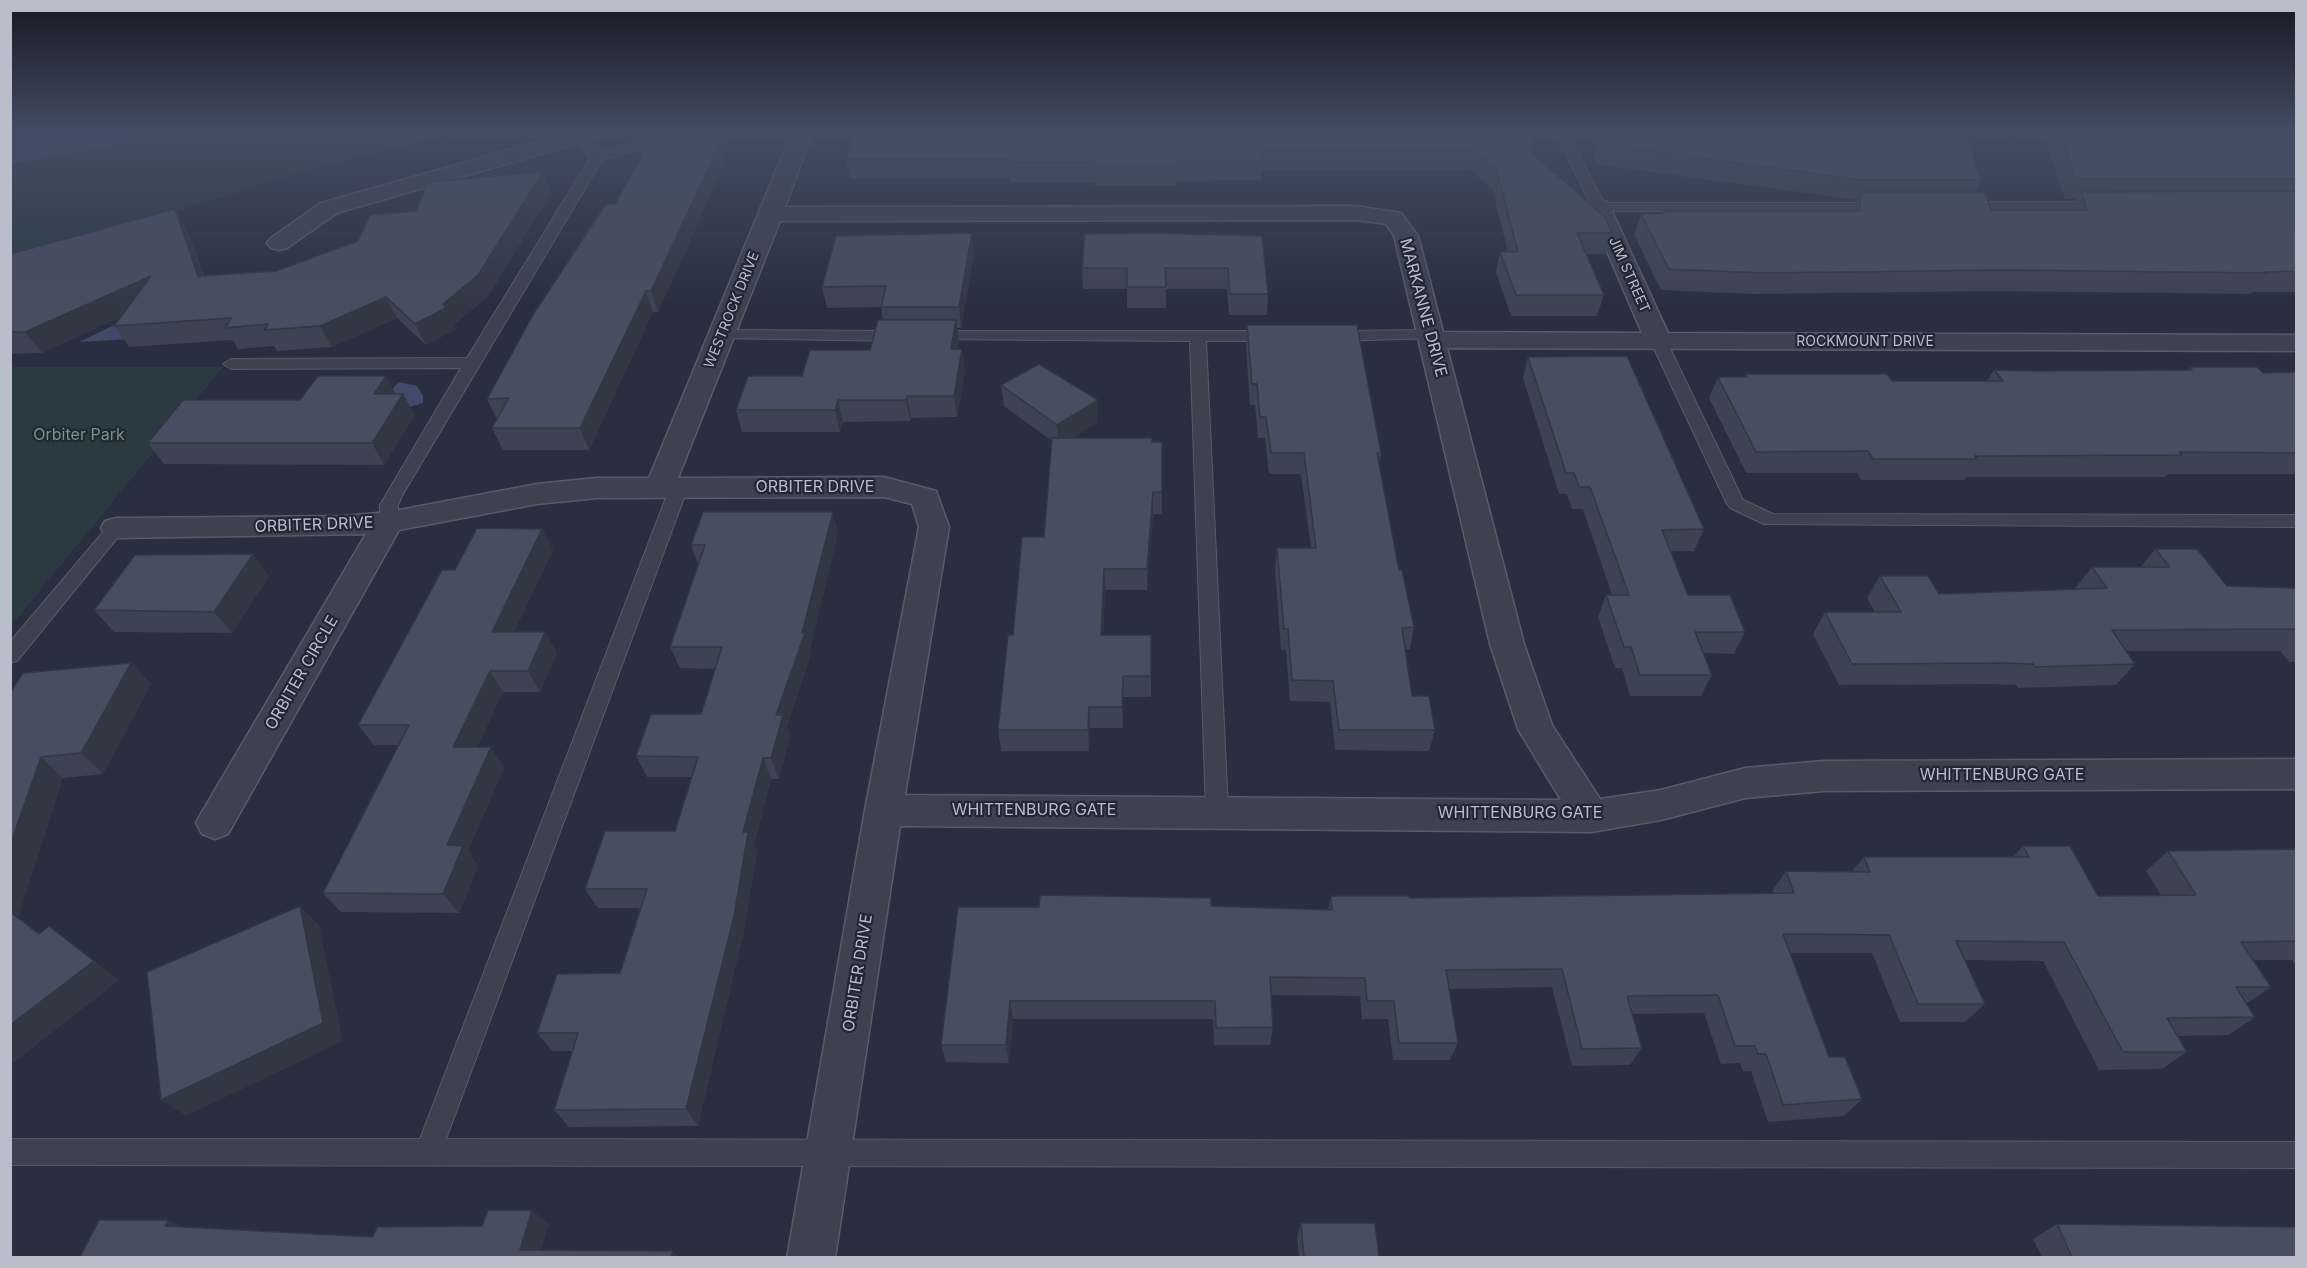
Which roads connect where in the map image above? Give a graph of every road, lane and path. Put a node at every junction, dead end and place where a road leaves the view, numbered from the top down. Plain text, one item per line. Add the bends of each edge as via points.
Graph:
1 (387, 191) edge
2 (576, 191) edge
3 (780, 191) edge
4 (1591, 191) edge
5 (1954, 206) edge
6 (2108, 206) edge
7 (1599, 207) junction
8 (1895, 207) edge
9 (771, 214) junction
10 (279, 243) dead end
11 (722, 335) junction
12 (1292, 336) edge
13 (1315, 336) edge
14 (1198, 337) junction
15 (1432, 338) junction
16 (1659, 342) junction
17 (2296, 343) edge
18 (472, 363) junction
19 (231, 364) dead end
20 (670, 487) junction
21 (2296, 521) edge
22 (389, 522) junction
23 (116, 528) joint
24 (10, 656) edge
25 (2296, 774) edge
26 (884, 810) junction
27 (1216, 811) junction
28 (1591, 816) junction
29 (215, 823) dead end
30 (10, 1152) edge
31 (428, 1154) junction
32 (829, 1154) junction
33 (2296, 1155) edge
34 (811, 1257) edge

1 - 10 street via 328,208
2 - 18 lane
3 - 9 street, WESTROCK DRIVE
4 - 7 lane
5 - 6 lane
7 - 8 lane
7 - 16 street, JIM STREET
9 - 11 street, WESTROCK DRIVE
9 - 15 street, MARKANNE DRIVE via 1356,213 1393,218 1406,236
11 - 14 lane
11 - 20 street, WESTROCK DRIVE
12 - 14 lane
13 - 15 lane
14 - 27 lane
15 - 16 street, ROCKMOUNT DRIVE
15 - 28 street, MARKANNE DRIVE via 1507,644 1536,729
16 - 17 street, ROCKMOUNT DRIVE
16 - 21 lane via 1736,504 1770,520
18 - 19 lane
18 - 22 lane via 394,494
20 - 22 street, ORBITER DRIVE via 537,494
20 - 26 street, ORBITER DRIVE via 884,486 925,498 934,527
20 - 31 lane
22 - 23 street, ORBITER DRIVE via 344,526
22 - 29 street, ORBITER CIRCLE
23 - 24 lane
25 - 28 street, WHITTENBURG GATE via 1824,776 1745,783 1661,805
26 - 27 street, WHITTENBURG GATE
26 - 32 street, ORBITER DRIVE
27 - 28 street, WHITTENBURG GATE
30 - 31 lane
31 - 32 lane
32 - 33 lane
32 - 34 street, ORBITER DRIVE

